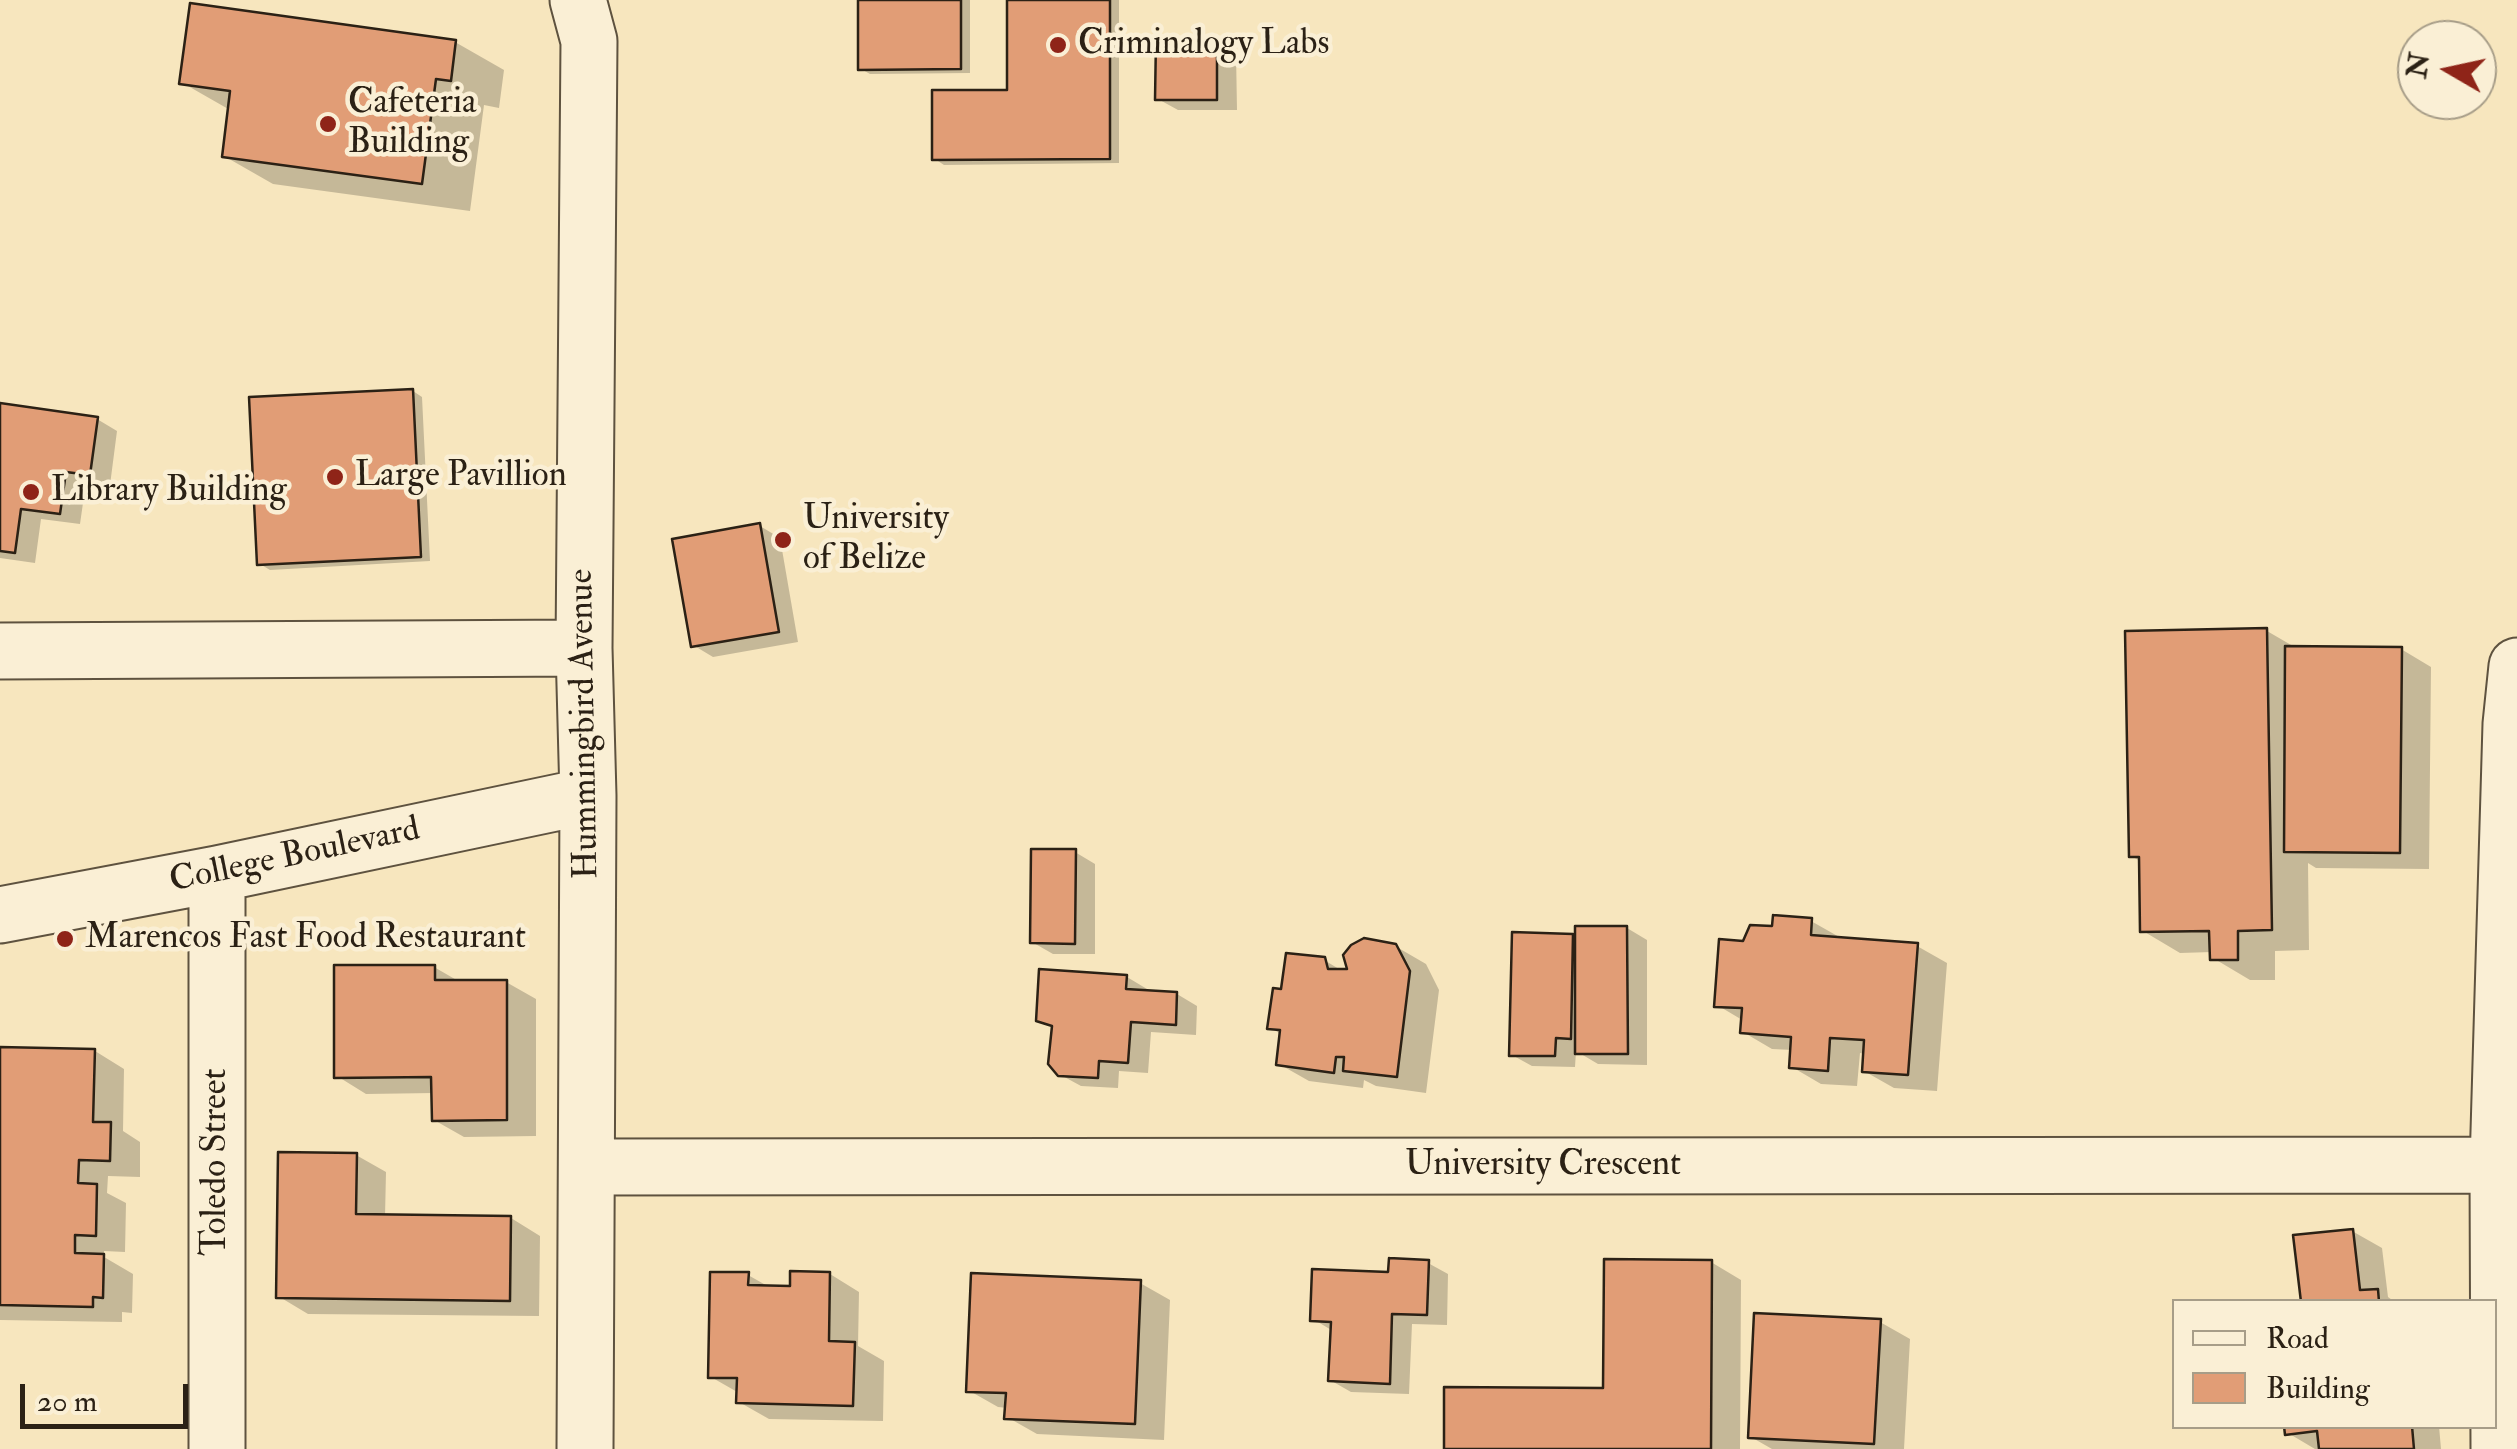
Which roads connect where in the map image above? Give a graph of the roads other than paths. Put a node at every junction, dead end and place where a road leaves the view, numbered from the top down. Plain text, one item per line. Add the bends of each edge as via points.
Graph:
1 (578, 0) edge
2 (584, 648) junction
3 (0, 651) edge
4 (2517, 666) edge
5 (588, 796) junction
6 (217, 874) junction
7 (0, 914) edge
8 (2498, 1165) junction
9 (588, 1167) junction
10 (217, 1449) edge
11 (585, 1449) edge
12 (2499, 1449) edge

1 - 2 street, Hummingbird Avenue via 590,41
2 - 3 street
2 - 5 street, Hummingbird Avenue
4 - 8 street
5 - 6 street, College Boulevard
5 - 9 street, Hummingbird Avenue
6 - 7 street, College Boulevard
6 - 10 street, Toledo Street
8 - 9 street, University Crescent
8 - 12 street
9 - 11 street, Hummingbird Avenue

